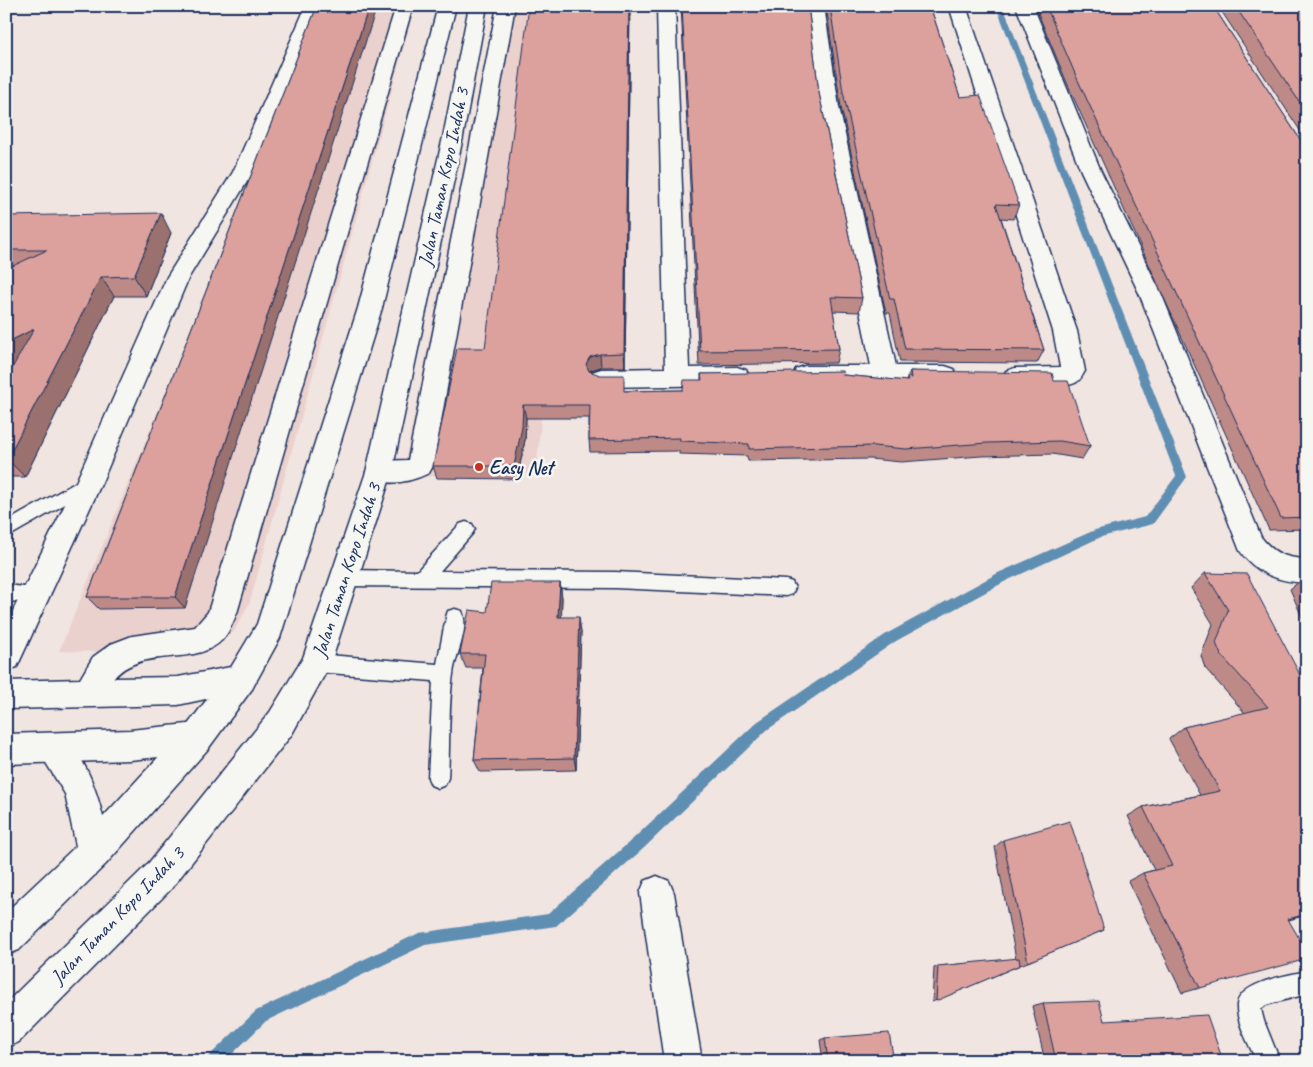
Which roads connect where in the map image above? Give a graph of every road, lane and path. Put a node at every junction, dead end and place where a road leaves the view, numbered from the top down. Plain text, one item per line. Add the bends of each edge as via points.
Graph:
1 (315, 6) edge
2 (405, 6) edge
3 (447, 6) edge
4 (478, 6) edge
5 (506, 6) edge
6 (666, 6) edge
7 (815, 6) edge
8 (957, 6) edge
9 (1024, 6) edge
10 (453, 138) junction
11 (480, 138) junction
12 (370, 308) junction
13 (414, 308) junction
14 (885, 373) junction
15 (786, 375) edge
16 (965, 375) edge
17 (757, 376) edge
18 (995, 376) edge
19 (601, 378) edge
20 (677, 378) junction
21 (379, 472) junction
22 (89, 482) junction
23 (466, 529) dead end
24 (6, 531) edge
25 (1307, 571) edge
26 (342, 578) junction
27 (421, 579) junction
28 (786, 588) dead end
29 (6, 593) edge
30 (36, 594) junction
31 (455, 617) dead end
32 (6, 657) edge
33 (316, 663) junction
34 (443, 673) junction
35 (242, 679) junction
36 (88, 694) junction
37 (6, 695) edge
38 (198, 738) junction
39 (53, 748) junction
40 (6, 749) edge
41 (438, 778) dead end
42 (94, 852) junction
43 (657, 893) dead end
44 (6, 937) edge
45 (1307, 982) edge
46 (6, 1029) edge
47 (683, 1061) edge
48 (1268, 1061) edge

1 - 22 street via 243,172 178,277
2 - 36 street via 226,604 216,626 206,636 193,640 123,652 98,672
3 - 12 street, Jalan Taman Kopo Indah 3
4 - 10 street, Jalan Taman Kopo Indah 3
5 - 11 street
6 - 20 street
7 - 14 street via 829,107
8 - 18 street via 1064,331 1073,371 1068,376 1055,378
9 - 25 street via 1091,171 1150,293 1250,543 1258,556 1270,565 1287,571
10 - 11 street
10 - 13 street, Jalan Taman Kopo Indah 3
11 - 21 street via 422,462 410,471
12 - 13 street
12 - 35 street, Jalan Taman Kopo Indah 3 via 270,630
13 - 21 street, Jalan Taman Kopo Indah 3
14 - 15 street
14 - 16 street
17 - 20 street
19 - 20 street
21 - 26 street, Jalan Taman Kopo Indah 3
22 - 24 lane
22 - 30 street
23 - 27 lane
26 - 27 lane
26 - 33 street, Jalan Taman Kopo Indah 3
27 - 28 lane via 615,580
29 - 30 lane
30 - 32 street
31 - 34 lane via 450,653
33 - 34 lane
33 - 46 street, Jalan Taman Kopo Indah 3 via 281,723 159,877
34 - 41 lane
35 - 36 street via 178,691
35 - 38 street, Jalan Taman Kopo Indah 3
36 - 37 street
38 - 39 street
38 - 42 street, Jalan Taman Kopo Indah 3
39 - 40 street
39 - 42 street via 80,788
42 - 44 street, Jalan Taman Kopo Indah 3
43 - 47 street
45 - 48 lane via 1259,995 1249,1005

